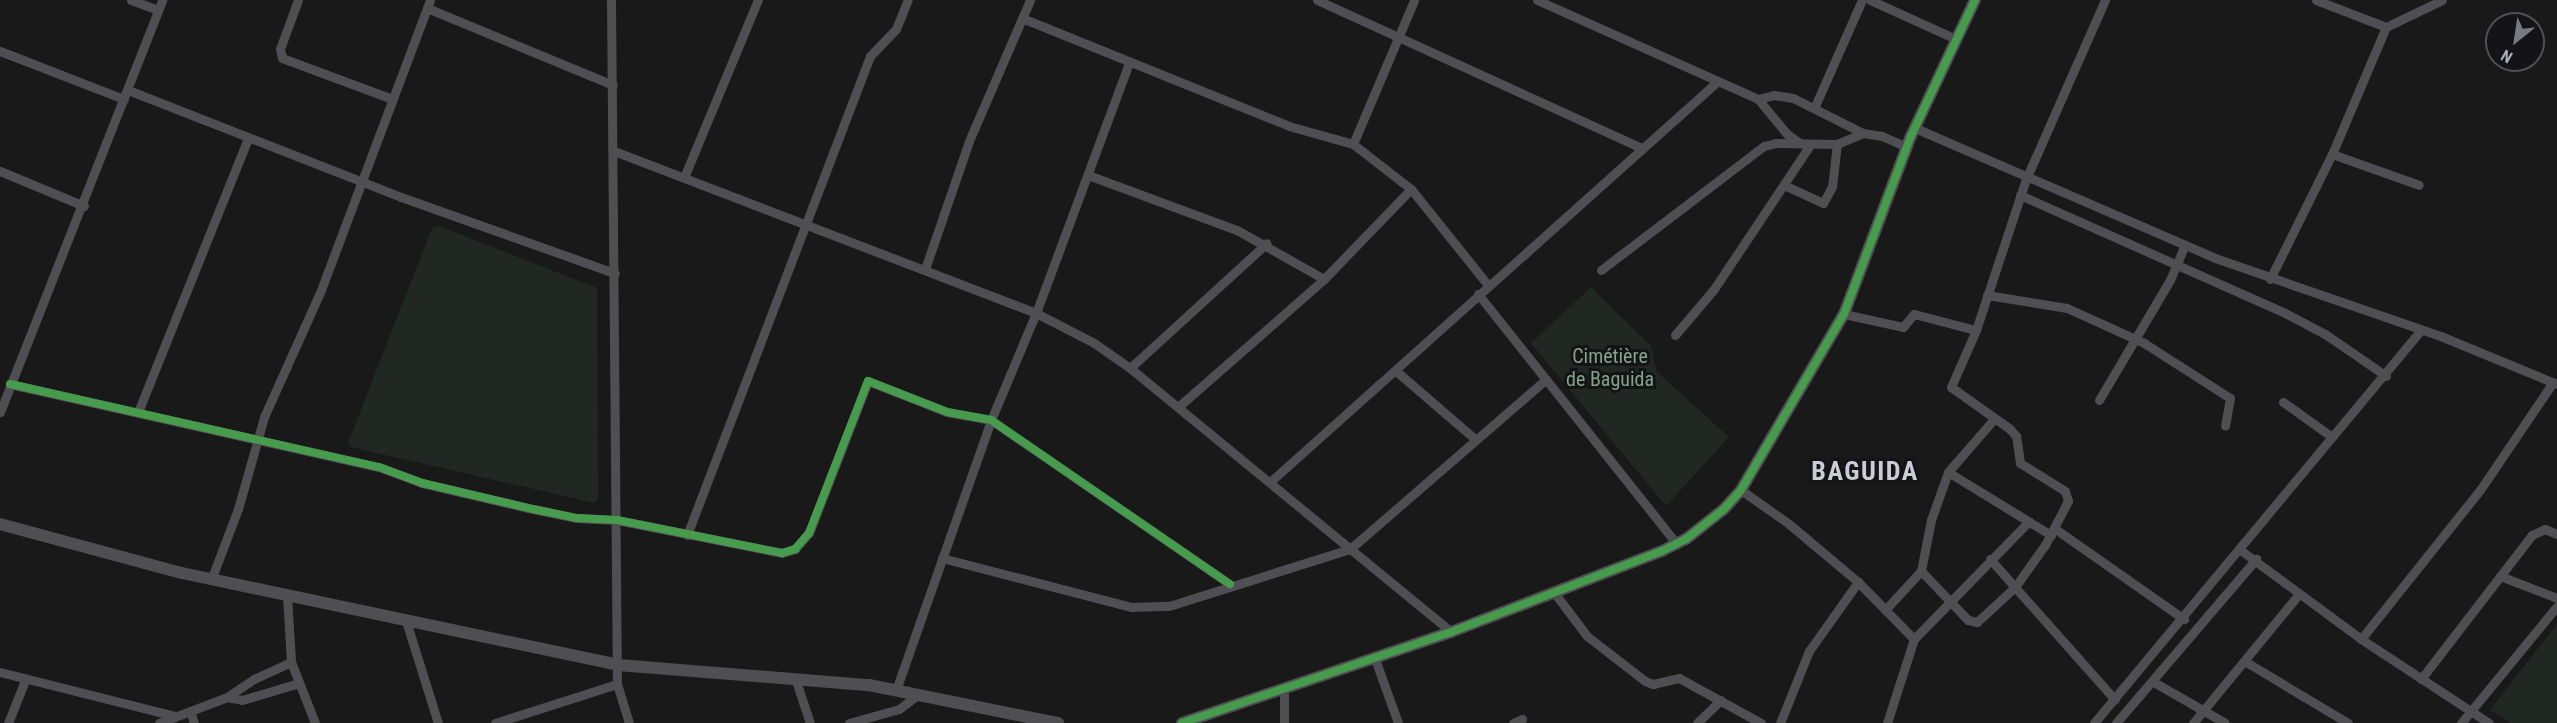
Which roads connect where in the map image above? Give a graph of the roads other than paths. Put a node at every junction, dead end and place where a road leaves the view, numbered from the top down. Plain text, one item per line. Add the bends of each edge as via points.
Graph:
1 (131, 0) edge
2 (162, 0) edge
3 (298, 0) edge
4 (611, 0) edge
5 (758, 0) edge
6 (908, 0) edge
7 (1030, 0) edge
8 (1317, 0) edge
9 (1414, 0) edge
10 (1537, 0) edge
11 (1862, 0) edge
12 (1870, 0) edge
13 (1975, 0) edge
14 (2105, 0) edge
15 (2316, 0) edge
16 (2442, 0) edge
17 (1882, 2) edge
18 (429, 4) edge
19 (158, 10) junction
20 (1022, 18) junction
21 (2386, 27) junction
22 (1398, 36) junction
23 (1956, 39) junction
24 (0, 51) edge
25 (1129, 63) junction
26 (1718, 81) junction
27 (613, 85) junction
28 (126, 95) junction
29 (392, 99) junction
30 (1758, 99) junction
31 (1815, 106) junction
32 (1914, 128) junction
33 (1863, 133) junction
34 (248, 139) junction
35 (1353, 144) junction
36 (1837, 144) junction
37 (1806, 145) junction
38 (1907, 147) junction
39 (1642, 148) junction
40 (614, 151) junction
41 (2332, 153) junction
42 (0, 171) edge
43 (685, 175) junction
44 (1088, 175) junction
45 (2026, 179) junction
46 (360, 181) junction
47 (2419, 185) dead end
48 (1786, 186) junction
49 (1411, 189) junction
50 (2020, 195) junction
51 (84, 206) junction
52 (807, 223) junction
53 (1267, 243) junction
54 (2185, 245) junction
55 (2178, 262) junction
56 (925, 269) junction
57 (1601, 270) dead end
58 (615, 273) junction
59 (1324, 279) junction
60 (2270, 279) junction
61 (1488, 285) junction
62 (1478, 294) junction
63 (1987, 295) junction
64 (1036, 313) junction
65 (1845, 314) junction
66 (1976, 330) junction
67 (2421, 330) junction
68 (1675, 335) dead end
69 (2134, 338) junction
70 (1130, 368) junction
71 (1396, 371) junction
72 (2386, 376) junction
73 (1546, 379) junction
74 (2555, 383) edge
75 (10, 384) junction
76 (2099, 400) dead end
77 (2283, 402) dead end
78 (1178, 407) junction
79 (0, 412) edge
80 (138, 412) junction
81 (991, 420) junction
82 (1993, 420) junction
83 (2225, 426) dead end
84 (2332, 436) junction
85 (1475, 439) junction
86 (255, 440) junction
87 (1948, 472) junction
88 (1270, 482) junction
89 (1741, 490) junction
90 (617, 520) junction
91 (2028, 522) junction
92 (0, 524) edge
93 (2052, 531) junction
94 (2557, 534) edge
95 (687, 535) junction
96 (1677, 544) junction
97 (1350, 549) junction
98 (2239, 549) junction
99 (942, 558) junction
100 (1990, 559) junction
101 (2256, 559) junction
102 (1921, 571) junction
103 (2500, 576) junction
104 (211, 579) junction
105 (1858, 582) junction
106 (1230, 584) junction
107 (2015, 588) junction
108 (1553, 591) junction
109 (287, 596) junction
110 (2557, 598) edge
111 (2295, 599) dead end
112 (1949, 601) junction
113 (2557, 606) edge
114 (1885, 610) junction
115 (2184, 619) junction
116 (405, 621) junction
117 (1450, 632) junction
118 (1914, 639) junction
119 (2361, 639) junction
120 (1375, 659) junction
121 (291, 662) junction
122 (2246, 662) junction
123 (618, 665) junction
124 (0, 672) edge
125 (26, 678) junction
126 (795, 678) junction
127 (2421, 679) junction
128 (299, 682) junction
129 (617, 684) junction
130 (2157, 684) dead end
131 (1284, 688) junction
132 (896, 690) junction
133 (919, 694) junction
134 (226, 697) junction
135 (1720, 700) junction
136 (2115, 700) junction
137 (190, 711) junction
138 (2204, 711) junction
139 (2471, 711) junction
140 (175, 716) junction
141 (8, 723) edge
142 (159, 723) edge
143 (194, 723) edge
144 (315, 723) edge
145 (438, 723) edge
146 (495, 723) edge
147 (629, 723) edge
148 (810, 723) edge
149 (849, 723) edge
150 (1059, 723) edge
151 (1182, 723) edge
152 (1284, 723) edge
153 (1398, 723) edge
154 (1698, 723) edge
155 (1761, 723) edge
156 (1780, 723) edge
157 (1887, 723) edge
158 (2094, 723) edge
159 (2116, 723) edge
160 (2193, 723) edge
161 (2225, 723) edge
162 (2348, 723) edge
163 (2461, 723) edge
164 (2489, 723) edge

1 - 19 street
2 - 19 street
3 - 29 street via 280,49 282,58
4 - 27 street
5 - 43 street
6 - 52 street via 896,29 870,56
7 - 20 street
8 - 22 street
9 - 22 street
10 - 26 street
11 - 31 street
12 - 17 street
13 - 23 street
14 - 45 street
15 - 21 street
16 - 21 street
17 - 23 street
18 - 27 street
18 - 29 street
19 - 28 street
20 - 25 street
20 - 56 street via 969,141
21 - 41 street
22 - 35 street
22 - 39 street
23 - 32 street
24 - 28 street
25 - 35 street via 1289,126
25 - 44 street
26 - 30 street
26 - 39 street
27 - 40 street
28 - 34 street
28 - 51 street
29 - 46 street
30 - 31 street via 1774,95
30 - 37 street via 1787,135
31 - 33 street
32 - 38 street
32 - 45 street
33 - 36 street
33 - 38 street
34 - 46 street
34 - 80 street
35 - 49 street
36 - 37 street
36 - 48 street via 1832,186 1823,203
37 - 48 street
37 - 57 street via 1764,146
38 - 65 street
39 - 61 street
40 - 43 street
40 - 58 street
41 - 47 street
41 - 60 street
42 - 51 street
43 - 52 street
44 - 53 street
44 - 64 street
45 - 50 street
45 - 54 street
46 - 58 street
46 - 86 street via 321,290
48 - 68 street via 1714,289
49 - 59 street
49 - 61 street
50 - 55 street
50 - 63 street
51 - 75 street
52 - 56 street
52 - 95 street
53 - 59 street
53 - 70 street
54 - 55 street
54 - 60 street
55 - 69 street
55 - 72 street via 2325,334
56 - 64 street
58 - 90 street
59 - 78 street
60 - 67 street
61 - 62 street
62 - 71 street
62 - 73 street
63 - 66 street
63 - 69 street via 2067,308
64 - 70 street
64 - 81 street
65 - 66 street via 1903,327 1914,314
65 - 89 street
66 - 82 street via 1951,387
67 - 72 street
67 - 74 street
69 - 76 street
69 - 83 street via 2230,398
70 - 78 street
71 - 85 street
71 - 88 street
72 - 84 street
73 - 85 street
73 - 96 street
74 - 119 street via 2480,490
75 - 79 street
75 - 80 street
77 - 84 street
78 - 88 street
80 - 86 street
81 - 95 street via 947,412 868,381 809,532 795,549 771,553
81 - 99 street
81 - 106 street
82 - 87 street
82 - 93 street via 2016,436 2018,457 2024,467 2069,495
84 - 98 street
85 - 97 street
86 - 90 street via 379,467 467,494 577,518
86 - 104 street via 240,502
87 - 91 street
87 - 102 street via 1931,520
88 - 97 street
89 - 96 street via 1724,509
89 - 105 street
90 - 95 street
90 - 123 street
91 - 93 street
91 - 100 street
92 - 104 street
93 - 107 street
93 - 115 street
94 - 103 street via 2537,529
96 - 108 street
97 - 106 street
97 - 117 street
98 - 101 street
98 - 115 street
99 - 106 street via 1150,609
99 - 132 street
100 - 107 street
100 - 112 street
101 - 119 street
101 - 159 street
102 - 112 street
102 - 114 street
103 - 110 street
103 - 127 street
104 - 109 street
105 - 114 street
105 - 156 street via 1809,651
107 - 112 street via 1977,622 1968,620
107 - 136 street
108 - 117 street
108 - 135 street via 1587,636 1645,681 1653,684 1679,678
109 - 116 street
109 - 121 street
111 - 122 street
112 - 118 street
113 - 139 street
114 - 118 street
115 - 136 street
116 - 123 street
116 - 145 street
117 - 120 street
118 - 157 street
119 - 127 street
120 - 131 street
120 - 153 street
121 - 128 street
121 - 134 street
122 - 138 street
122 - 162 street
123 - 126 street
123 - 129 street
124 - 125 street
125 - 140 street
125 - 141 street
126 - 132 street
126 - 148 street
127 - 139 street
128 - 134 street via 242,699
128 - 144 street
129 - 146 street
129 - 147 street
130 - 138 street
131 - 151 street
131 - 152 street
132 - 133 street
133 - 149 street via 899,709
133 - 150 street
134 - 137 street
135 - 154 street
135 - 155 street
136 - 158 street
137 - 140 street
137 - 143 street
138 - 160 street
138 - 161 street
139 - 163 street
139 - 164 street
140 - 142 street

